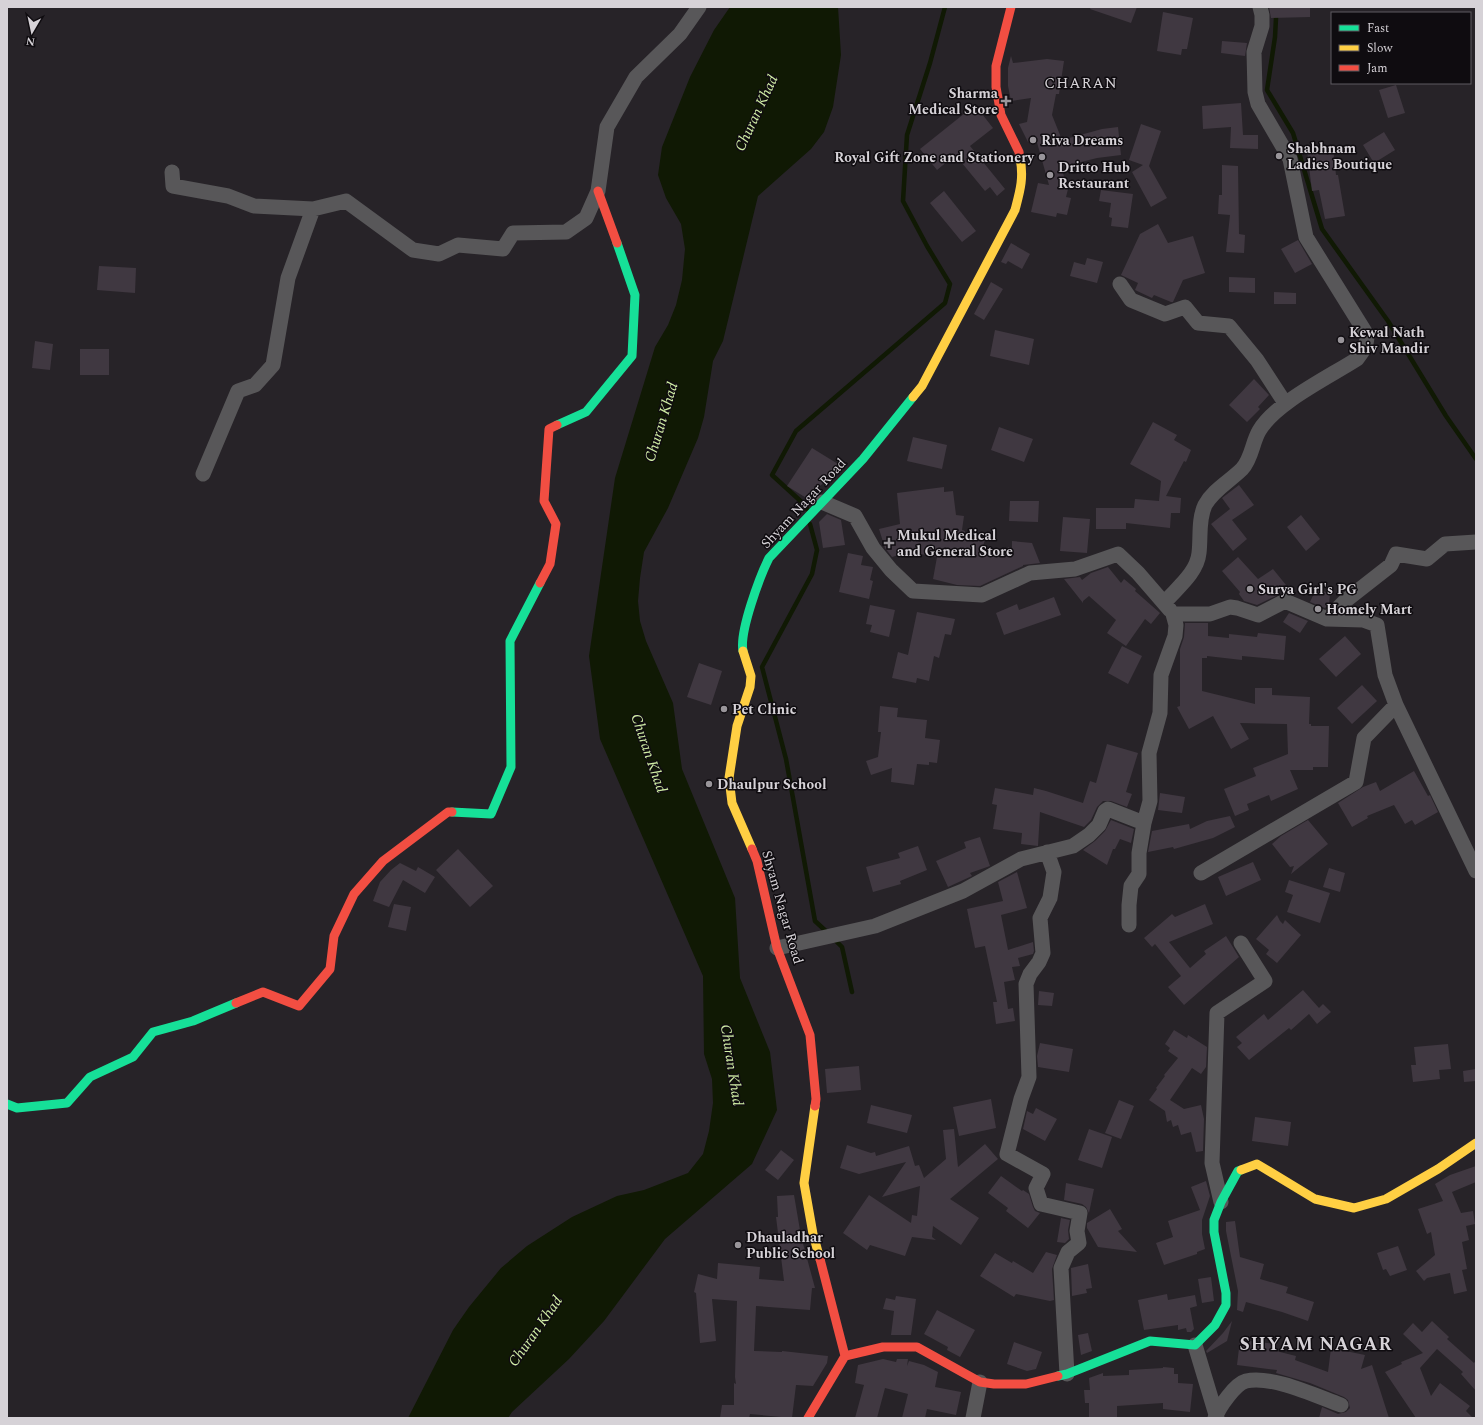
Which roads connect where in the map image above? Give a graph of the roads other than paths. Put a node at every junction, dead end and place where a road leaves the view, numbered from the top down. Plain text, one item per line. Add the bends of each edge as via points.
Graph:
1 (699, 7) edge
2 (1011, 7) edge
3 (1260, 7) edge
4 (172, 172) dead end
5 (598, 191) junction
6 (313, 209) junction
7 (1120, 284) dead end
8 (1286, 403) junction
9 (203, 474) dead end
10 (822, 502) junction
11 (1476, 542) edge
12 (1169, 608) junction
13 (1327, 619) junction
14 (1396, 705) junction
15 (1144, 823) junction
16 (1048, 852) junction
17 (1476, 871) edge
18 (1201, 873) dead end
19 (1129, 925) dead end
20 (1241, 943) dead end
21 (777, 948) junction
22 (7, 1104) edge
23 (1476, 1143) edge
24 (1221, 1202) junction
25 (1195, 1345) junction
26 (845, 1356) junction
27 (1067, 1374) junction
28 (980, 1382) junction
29 (1341, 1405) dead end
30 (1216, 1417) edge
31 (808, 1418) edge
32 (973, 1418) edge

1 - 5 street via 680,34 636,77 607,127
2 - 10 street, Shyam Nagar Road via 996,66 996,87 1001,115 1019,152 1022,168 1022,185 1015,210 922,386 863,460
3 - 8 street via 1262,26 1254,52 1255,92 1258,104 1290,159 1306,237 1367,335 1367,344 1357,359
4 - 6 street via 173,186 228,196 254,206
5 - 6 street via 586,218 566,232 513,233 502,249 458,245 439,254 413,250 346,201
5 - 22 street via 635,295 632,356 586,412 549,429 544,501 556,524 550,564 510,641 511,766 491,814 448,812 384,861 354,894 334,936 330,969 299,1006 263,992 193,1020 153,1032 133,1057 90,1077 67,1103 17,1108
6 - 9 street via 288,278 273,365 255,385 238,391
7 - 8 street via 1131,300 1165,314 1185,307 1198,323 1228,326 1257,360
8 - 12 street via 1273,413 1259,431 1248,461 1242,469 1214,493 1206,504 1201,517 1199,555 1190,575
10 - 12 street via 855,516 873,548 890,570 913,591 982,595 1030,573 1075,569 1118,554
10 - 21 street, Shyam Nagar Road via 769,558 760,577 742,642 751,676 750,687 737,726 729,767 732,803 758,861
11 - 13 street via 1445,544 1428,559 1396,554 1391,565 1345,601
12 - 13 street via 1210,614 1230,607 1258,615 1285,601
12 - 15 street via 1176,625 1175,636 1161,675 1160,713 1149,753 1150,801
13 - 14 street via 1363,620 1377,625 1385,675
14 - 17 street
14 - 18 street via 1364,738 1356,782
15 - 16 street via 1108,809 1105,810 1099,825 1089,835 1073,846
15 - 19 street via 1139,853 1139,874 1131,886
16 - 21 street via 1021,859 963,891 875,926
16 - 27 street via 1054,872 1050,898 1040,918 1043,953 1026,984 1029,1077 1007,1154 1042,1174 1036,1188 1041,1204 1080,1212 1077,1231 1079,1243 1068,1252 1061,1268
20 - 24 street via 1265,981 1217,1013 1212,1163
21 - 26 street, Shyam Nagar Road via 810,1035 816,1099 804,1183 813,1234
23 - 24 street via 1386,1199 1354,1208 1315,1199 1257,1164 1238,1171
24 - 25 street via 1214,1220 1214,1232 1226,1304 1215,1325
25 - 27 street via 1150,1342
25 - 30 street
26 - 28 street via 882,1347 917,1347
26 - 31 street
27 - 28 street via 1026,1384
28 - 32 street
29 - 30 street via 1289,1386 1262,1380 1245,1381 1227,1396

